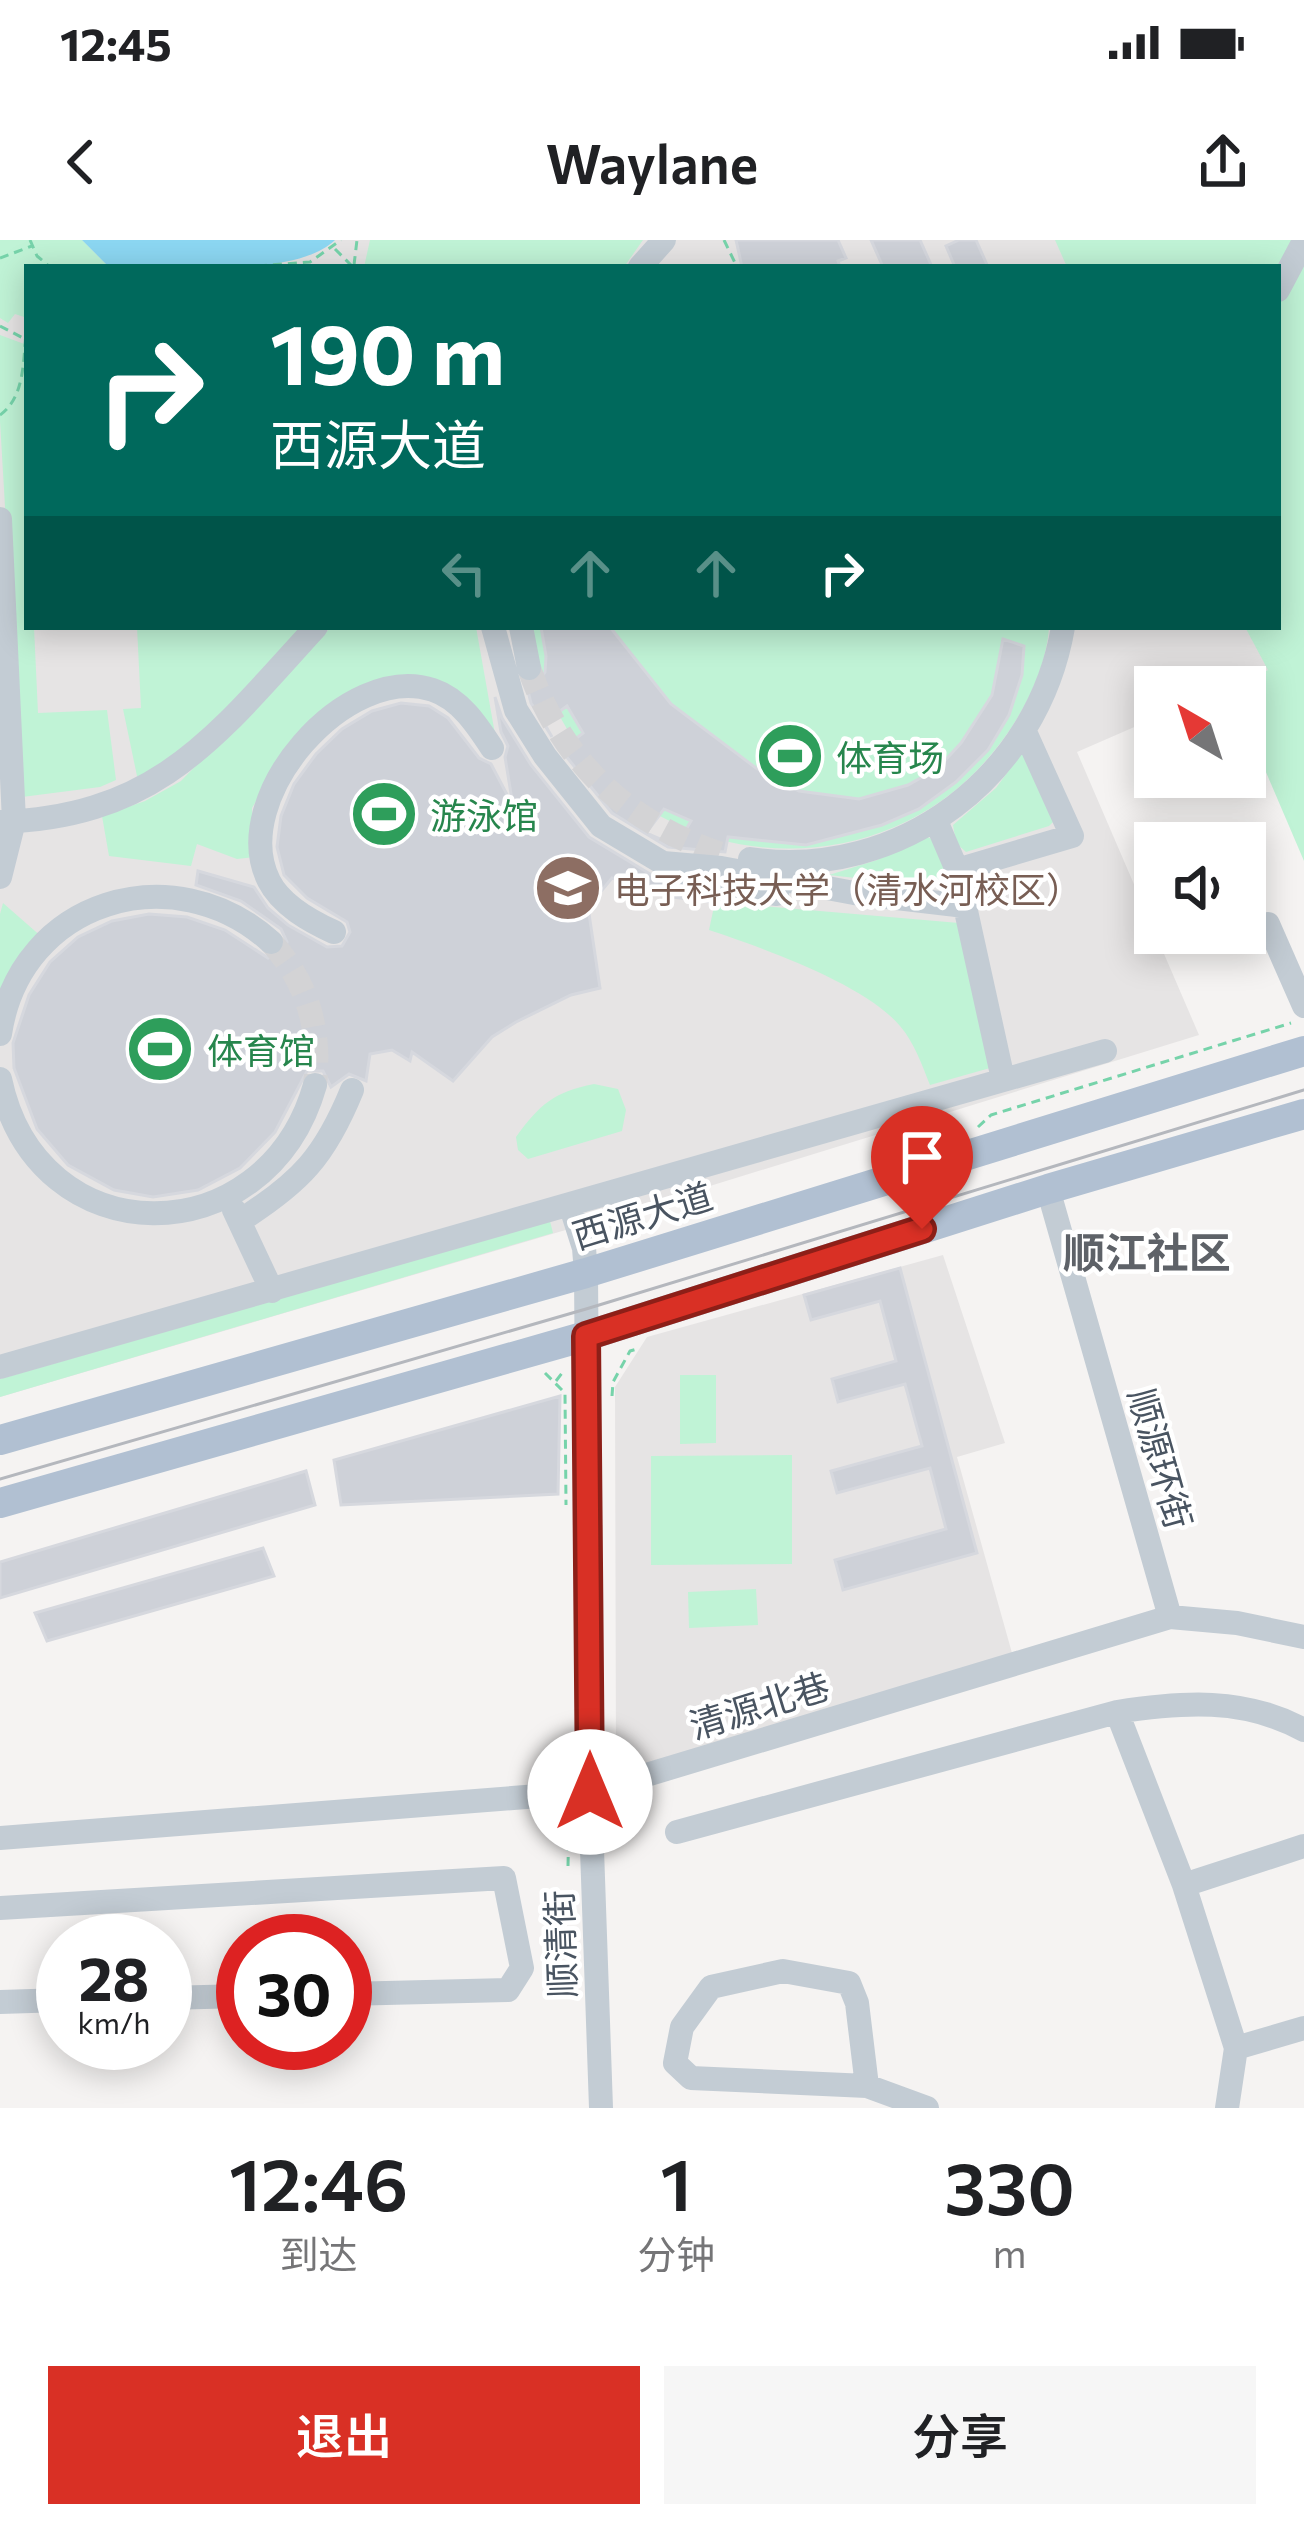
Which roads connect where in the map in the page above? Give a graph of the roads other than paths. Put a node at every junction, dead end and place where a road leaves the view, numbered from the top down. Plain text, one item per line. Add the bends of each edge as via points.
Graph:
1 (664, 240) edge
2 (1304, 241) edge
3 (643, 264) edge
4 (1281, 284) edge
5 (0, 519) edge
6 (313, 630) edge
7 (494, 630) edge
8 (521, 630) edge
9 (1062, 630) edge
10 (529, 668) tunnel mouth
11 (1025, 732) junction
12 (492, 748) dead end
13 (7, 821) edge
14 (936, 821) junction
15 (724, 855) tunnel mouth
16 (956, 870) junction
17 (0, 878) edge
18 (965, 906) junction
19 (1268, 924) dead end
20 (334, 932) dead end
21 (267, 936) tunnel mouth
22 (1304, 1006) edge
23 (0, 1034) edge
24 (1105, 1051) dead end
25 (1304, 1051) edge
26 (0, 1079) edge
27 (1003, 1079) junction
28 (1304, 1114) edge
29 (1048, 1189) junction
30 (570, 1204) junction
31 (233, 1209) junction
32 (586, 1273) junction
33 (272, 1291) junction
34 (586, 1336) junction
35 (0, 1367) edge
36 (0, 1440) edge
37 (0, 1503) edge
38 (1170, 1617) junction
39 (1304, 1637) edge
40 (1117, 1712) junction
41 (1304, 1730) edge
42 (580, 1793) junction
43 (677, 1832) dead end
44 (0, 1838) edge
45 (1304, 1846) edge
46 (1184, 1885) junction
47 (0, 1908) edge
48 (372, 1993) edge
49 (36, 2001) edge
50 (0, 2002) edge
51 (1304, 2028) edge
52 (1236, 2048) junction
53 (867, 2086) junction
54 (601, 2108) edge
55 (927, 2108) edge
56 (1227, 2108) edge

1 - 3 street
2 - 4 street
5 - 13 street
6 - 13 street via 211,741 158,783 106,806
7 - 18 street via 516,710 545,756 601,826 663,863
8 - 10 street
9 - 11 street
11 - 14 street via 970,796
11 - 16 street via 1072,836
12 - 20 street via 460,706 407,685 358,700 286,767 260,820 270,885 290,908
13 - 17 street
14 - 15 street via 880,848 819,861
14 - 16 street
16 - 18 street
18 - 27 street
19 - 22 street
21 - 23 street via 188,898 143,896 100,907 56,932 31,958
24 - 27 street
25 - 32 main road, 西源大道
26 - 31 street via 26,1145 74,1191 152,1214
27 - 30 street
28 - 29 main road
29 - 34 main road
29 - 38 street, 顺源环街
30 - 32 street, 顺清街
30 - 33 street
31 - 31 street via 284,1152 331,1087 336,1128 314,1165 285,1192
31 - 33 street
32 - 34 street, 顺清街
32 - 36 main road, 西源大道
33 - 35 street
34 - 37 main road
34 - 42 street, 顺清街
38 - 39 street
38 - 42 street, 清源北巷
40 - 41 street via 1186,1701
40 - 43 street
40 - 46 street
42 - 44 street, 清源北巷
42 - 54 street, 顺清街
45 - 46 street
46 - 52 street
47 - 48 street via 504,1878 522,1968 508,1990
49 - 50 street
51 - 52 street
52 - 56 street
53 - 53 street via 691,2078 676,2063 682,2027 711,1987 783,1971 849,1983
53 - 55 street

